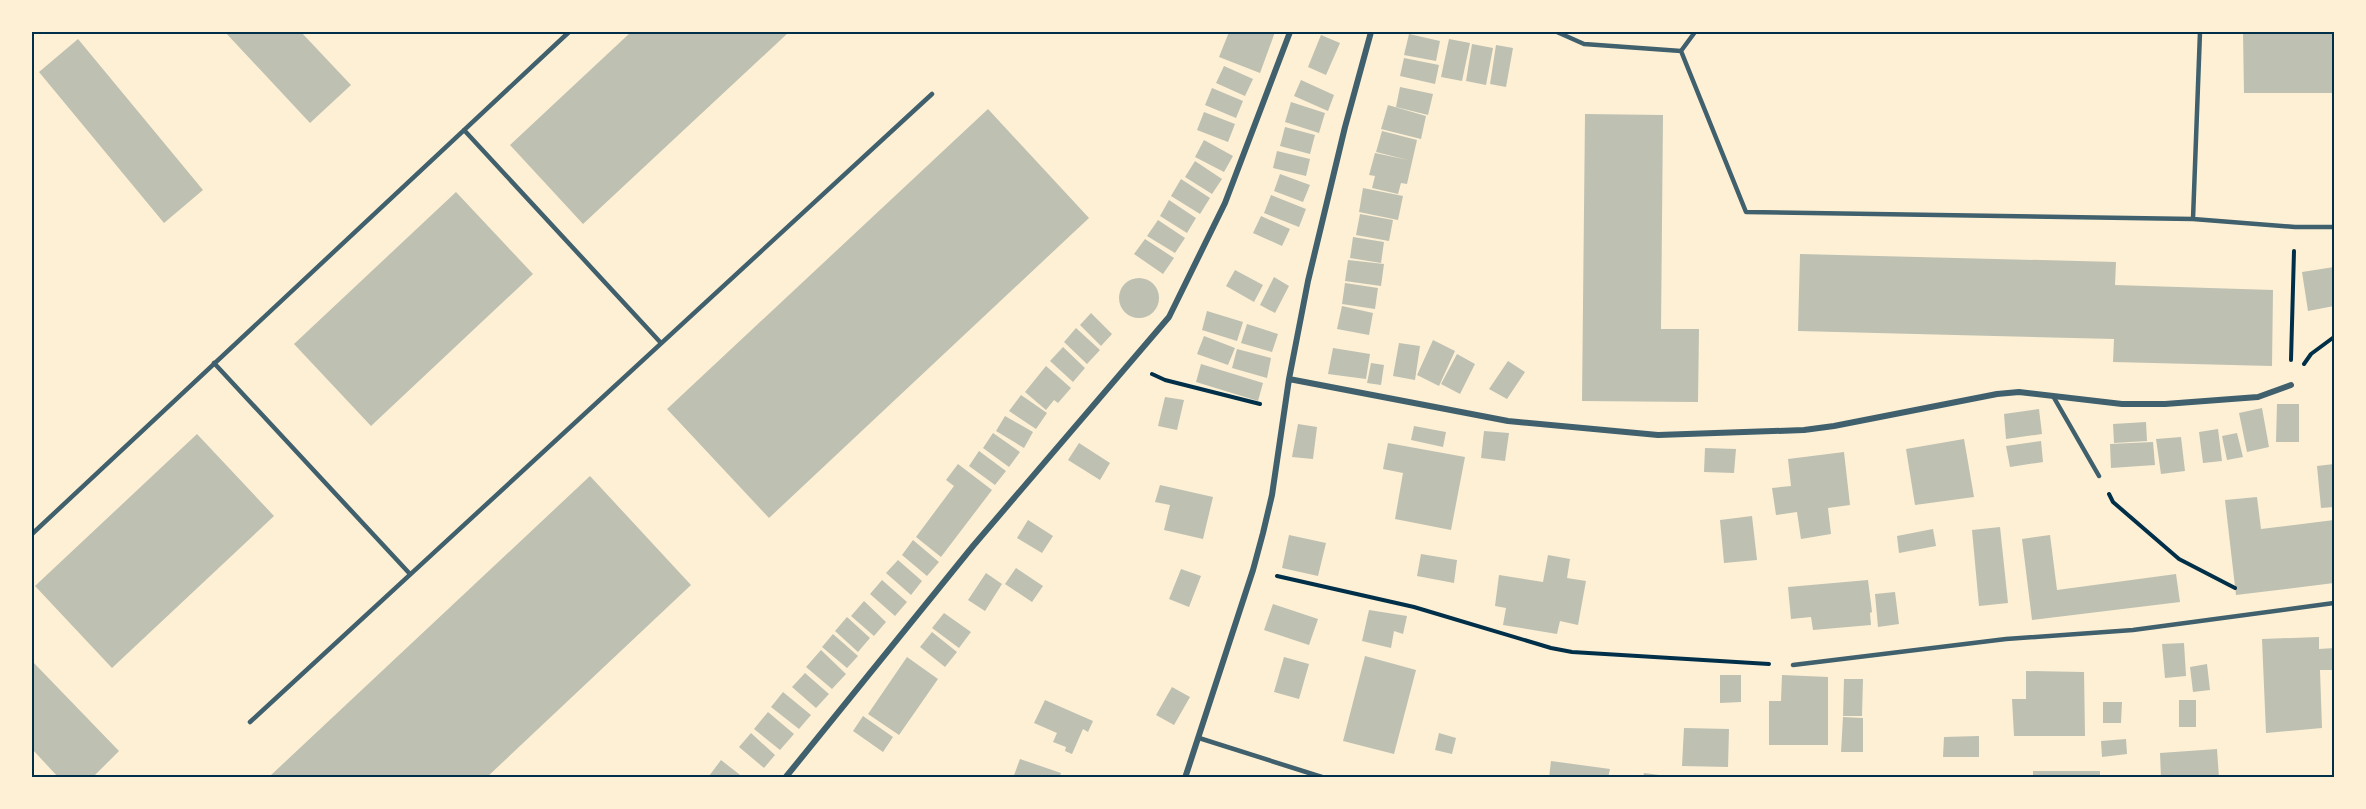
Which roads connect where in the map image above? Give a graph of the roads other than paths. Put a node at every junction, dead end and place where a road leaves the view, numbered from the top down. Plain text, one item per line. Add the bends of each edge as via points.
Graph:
1 (569, 32) edge
2 (1290, 32) edge
3 (1371, 32) edge
4 (1557, 32) edge
5 (1695, 32) edge
6 (2200, 32) edge
7 (1681, 51) junction
8 (932, 94) dead end
9 (464, 130) junction
10 (2193, 219) junction
11 (2334, 227) edge
12 (661, 343) junction
13 (214, 363) junction
14 (1289, 379) junction
15 (2291, 385) road end
16 (2053, 396) junction
17 (2099, 476) road end
18 (32, 534) edge
19 (410, 574) junction
20 (2334, 603) edge
21 (1793, 664) road end
22 (250, 722) dead end
23 (1199, 738) junction
24 (785, 777) edge
25 (1185, 777) edge
26 (1324, 777) edge

1 - 9 lane
2 - 24 street via 1225,203 1168,316 973,546
3 - 14 street via 1311,270
4 - 7 lane via 1584,44
5 - 7 lane
6 - 10 lane
7 - 10 lane via 1746,212
8 - 12 lane
9 - 12 lane
9 - 13 lane
10 - 11 lane
12 - 19 lane
13 - 18 lane
13 - 19 lane
14 - 16 street via 1508,421 1658,435 1804,430 1864,422 1997,394
14 - 23 street via 1272,495 1253,570
15 - 16 street via 2258,397 2206,402 2122,404
16 - 17 lane
19 - 22 lane
20 - 21 lane via 2133,630 2006,639
23 - 25 street
23 - 26 lane

